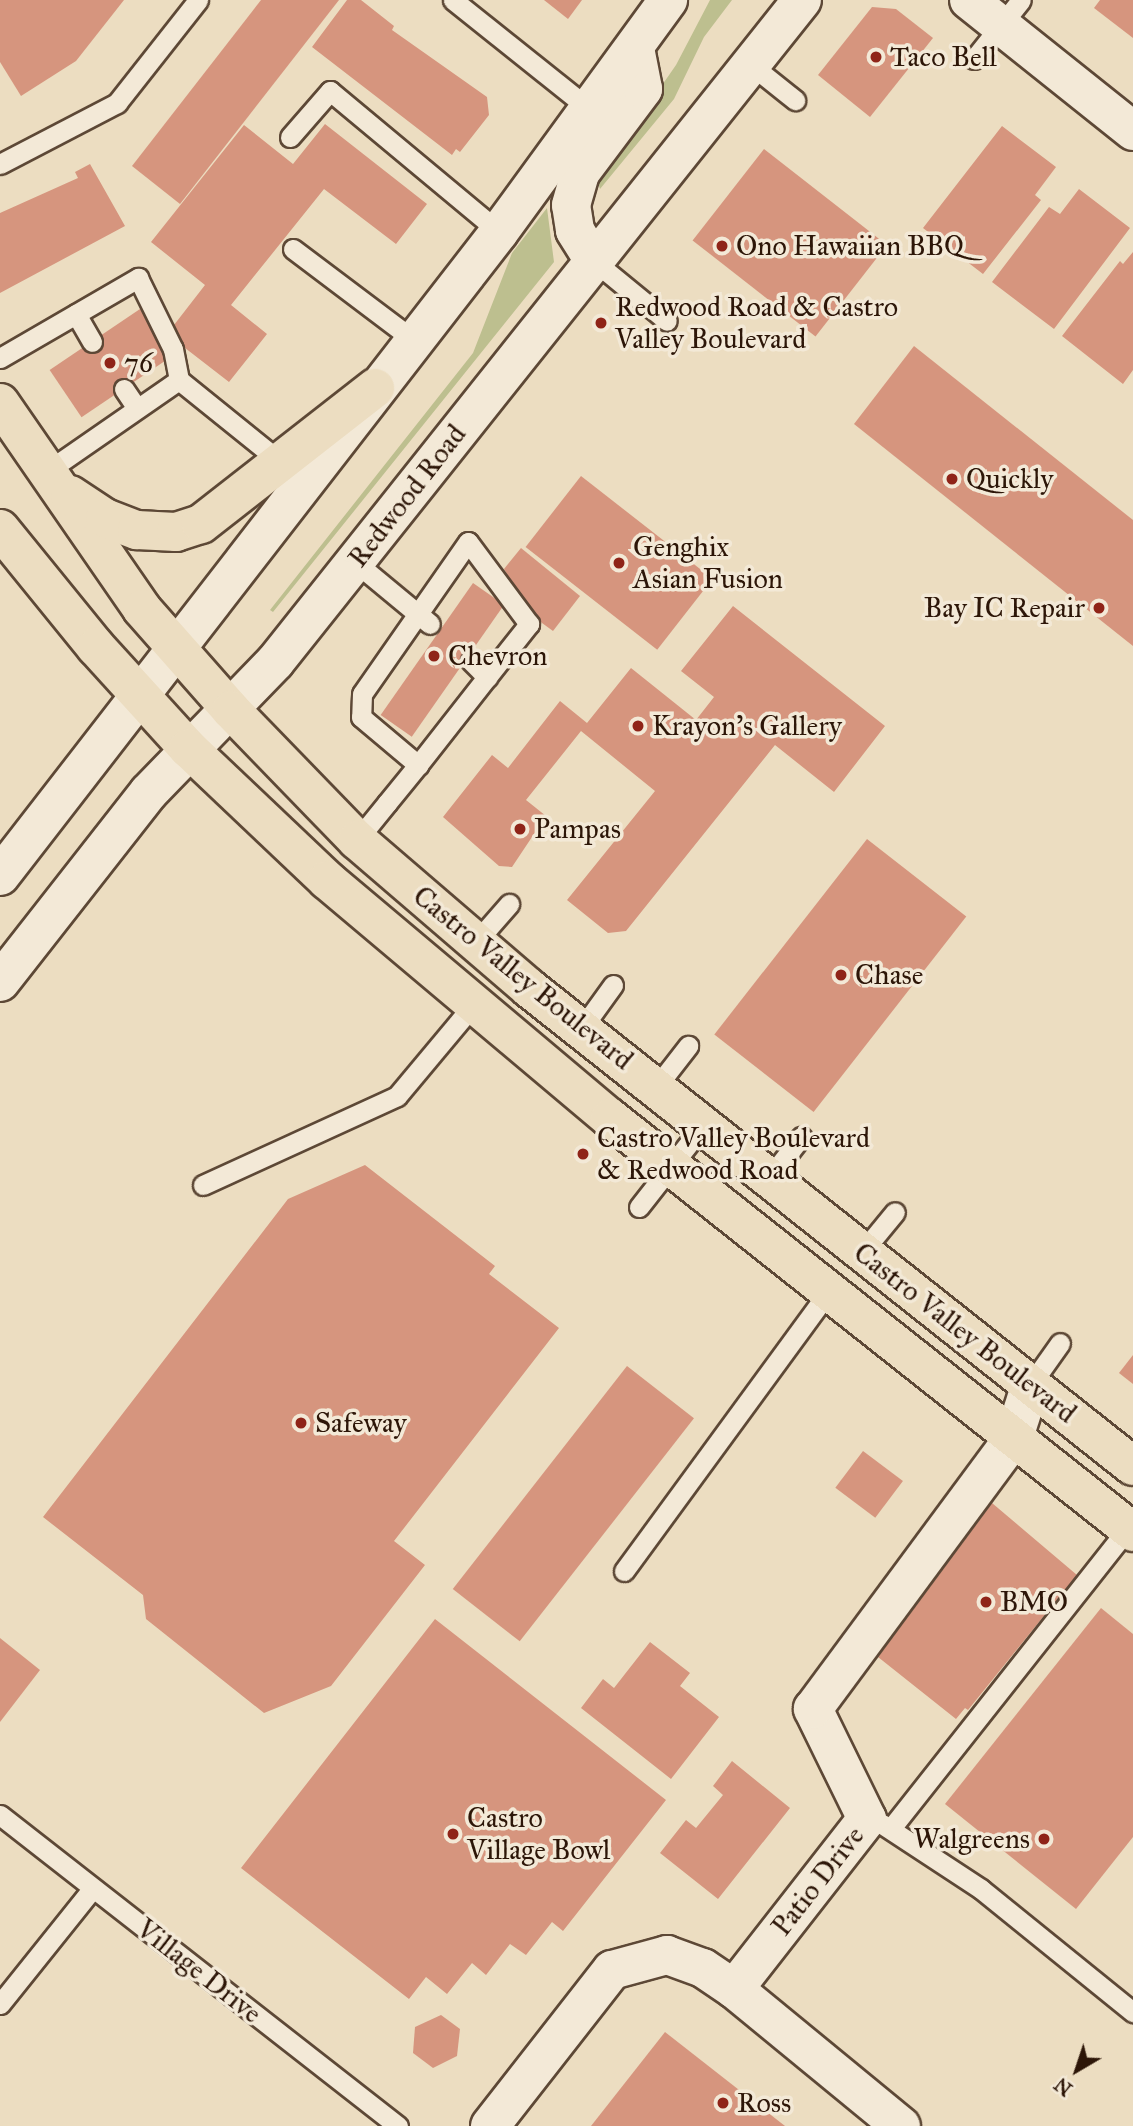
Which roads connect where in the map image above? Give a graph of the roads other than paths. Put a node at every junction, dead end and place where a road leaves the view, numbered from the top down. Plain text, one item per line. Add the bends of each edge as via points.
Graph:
1 (198, 0) edge
2 (453, 0) edge
3 (668, 0) edge
4 (802, 0) edge
5 (969, 0) edge
6 (1010, 13) edge
7 (635, 48) junction
8 (974, 59) dead end
9 (750, 64) junction
10 (795, 100) dead end
11 (591, 110) junction
12 (1133, 131) edge
13 (290, 138) dead end
14 (0, 164) edge
15 (499, 232) junction
16 (293, 249) dead end
17 (594, 261) junction
18 (76, 314) junction
19 (667, 321) dead end
20 (415, 341) junction
21 (92, 342) dead end
22 (0, 358) edge
23 (179, 380) junction
24 (375, 388) junction
25 (124, 389) dead end
26 (0, 403) edge
27 (137, 408) junction
28 (283, 464) junction
29 (46, 472) junction
30 (0, 529) edge
31 (355, 562) junction
32 (424, 620) junction
33 (180, 649) junction
34 (471, 661) dead end
35 (487, 677) junction
36 (143, 696) junction
37 (231, 710) junction
38 (188, 748) junction
39 (418, 765) junction
40 (357, 840) junction
41 (7, 854) edge
42 (509, 904) dead end
43 (475, 943) junction
44 (0, 982) edge
45 (613, 985) dead end
46 (473, 1005) junction
47 (582, 1028) junction
48 (688, 1046) dead end
49 (657, 1086) junction
50 (704, 1124) junction
51 (801, 1137) dead end
52 (673, 1164) junction
53 (770, 1177) junction
54 (203, 1185) dead end
55 (639, 1207) dead end
56 (895, 1212) dead end
57 (863, 1251) junction
58 (830, 1290) junction
59 (1060, 1343) dead end
60 (1031, 1384) junction
61 (1014, 1437) junction
62 (1133, 1466) edge
63 (1131, 1530) edge
64 (624, 1571) dead end
65 (0, 1815) edge
66 (879, 1823) junction
67 (92, 1889) junction
68 (734, 1989) junction
69 (0, 2004) edge
70 (1133, 2012) edge
71 (398, 2126) edge
72 (489, 2126) edge
73 (901, 2126) edge

1 - 14 lane via 117,103
2 - 11 lane
3 - 7 main road
4 - 9 main road, Redwood Road
5 - 6 main road
6 - 8 lane
6 - 12 main road
7 - 11 main road
7 - 17 main road via 643,89 580,173 571,205 575,230
9 - 10 lane
9 - 17 main road, Redwood Road
11 - 15 main road
13 - 15 lane via 330,91
15 - 20 main road
16 - 20 lane
17 - 19 lane
17 - 31 main road, Redwood Road
18 - 21 lane
18 - 22 lane
18 - 23 lane via 138,278 173,349
20 - 24 main road
23 - 27 lane
23 - 28 lane
24 - 28 main road
24 - 33 main road
25 - 27 lane
26 - 29 main road, Castro Valley Boulevard
27 - 29 lane
28 - 29 main road via 218,514 176,532 137,530 105,518 77,501
29 - 33 main road, Castro Valley Boulevard via 142,609
30 - 36 main road, Castro Valley Boulevard via 38,579
31 - 32 lane
31 - 37 main road, Redwood Road
32 - 35 lane via 468,542 529,624
32 - 39 lane via 362,694 361,717
33 - 36 main road
33 - 37 main road, Castro Valley Boulevard
34 - 35 lane
35 - 39 lane
36 - 38 main road, Castro Valley Boulevard
36 - 41 main road
37 - 38 main road, Redwood Road
37 - 40 main road, Castro Valley Boulevard
38 - 44 main road, Redwood Road
38 - 46 main road, Castro Valley Boulevard via 327,880
39 - 40 lane
40 - 43 main road, Castro Valley Boulevard
42 - 43 lane
43 - 47 main road, Castro Valley Boulevard
45 - 47 lane
46 - 52 main road, Castro Valley Boulevard
46 - 54 lane via 397,1096
47 - 49 main road, Castro Valley Boulevard
48 - 49 lane
49 - 50 main road, Castro Valley Boulevard
50 - 52 lane
50 - 53 main road, Castro Valley Boulevard
51 - 53 lane
52 - 55 lane
52 - 58 main road, Castro Valley Boulevard
53 - 57 main road, Castro Valley Boulevard
56 - 57 lane
57 - 60 main road, Castro Valley Boulevard
58 - 61 main road, Castro Valley Boulevard
58 - 64 lane
59 - 60 lane
60 - 61 main road, Patio Drive
60 - 62 main road, Castro Valley Boulevard
61 - 63 main road, Castro Valley Boulevard
61 - 66 main road, Patio Drive via 813,1709
63 - 66 lane
65 - 67 lane, Village Drive
66 - 68 main road, Patio Drive
66 - 70 lane via 981,1889
67 - 69 lane
67 - 71 lane, Village Drive
68 - 72 main road via 703,1968 667,1955 612,1970
68 - 73 main road

